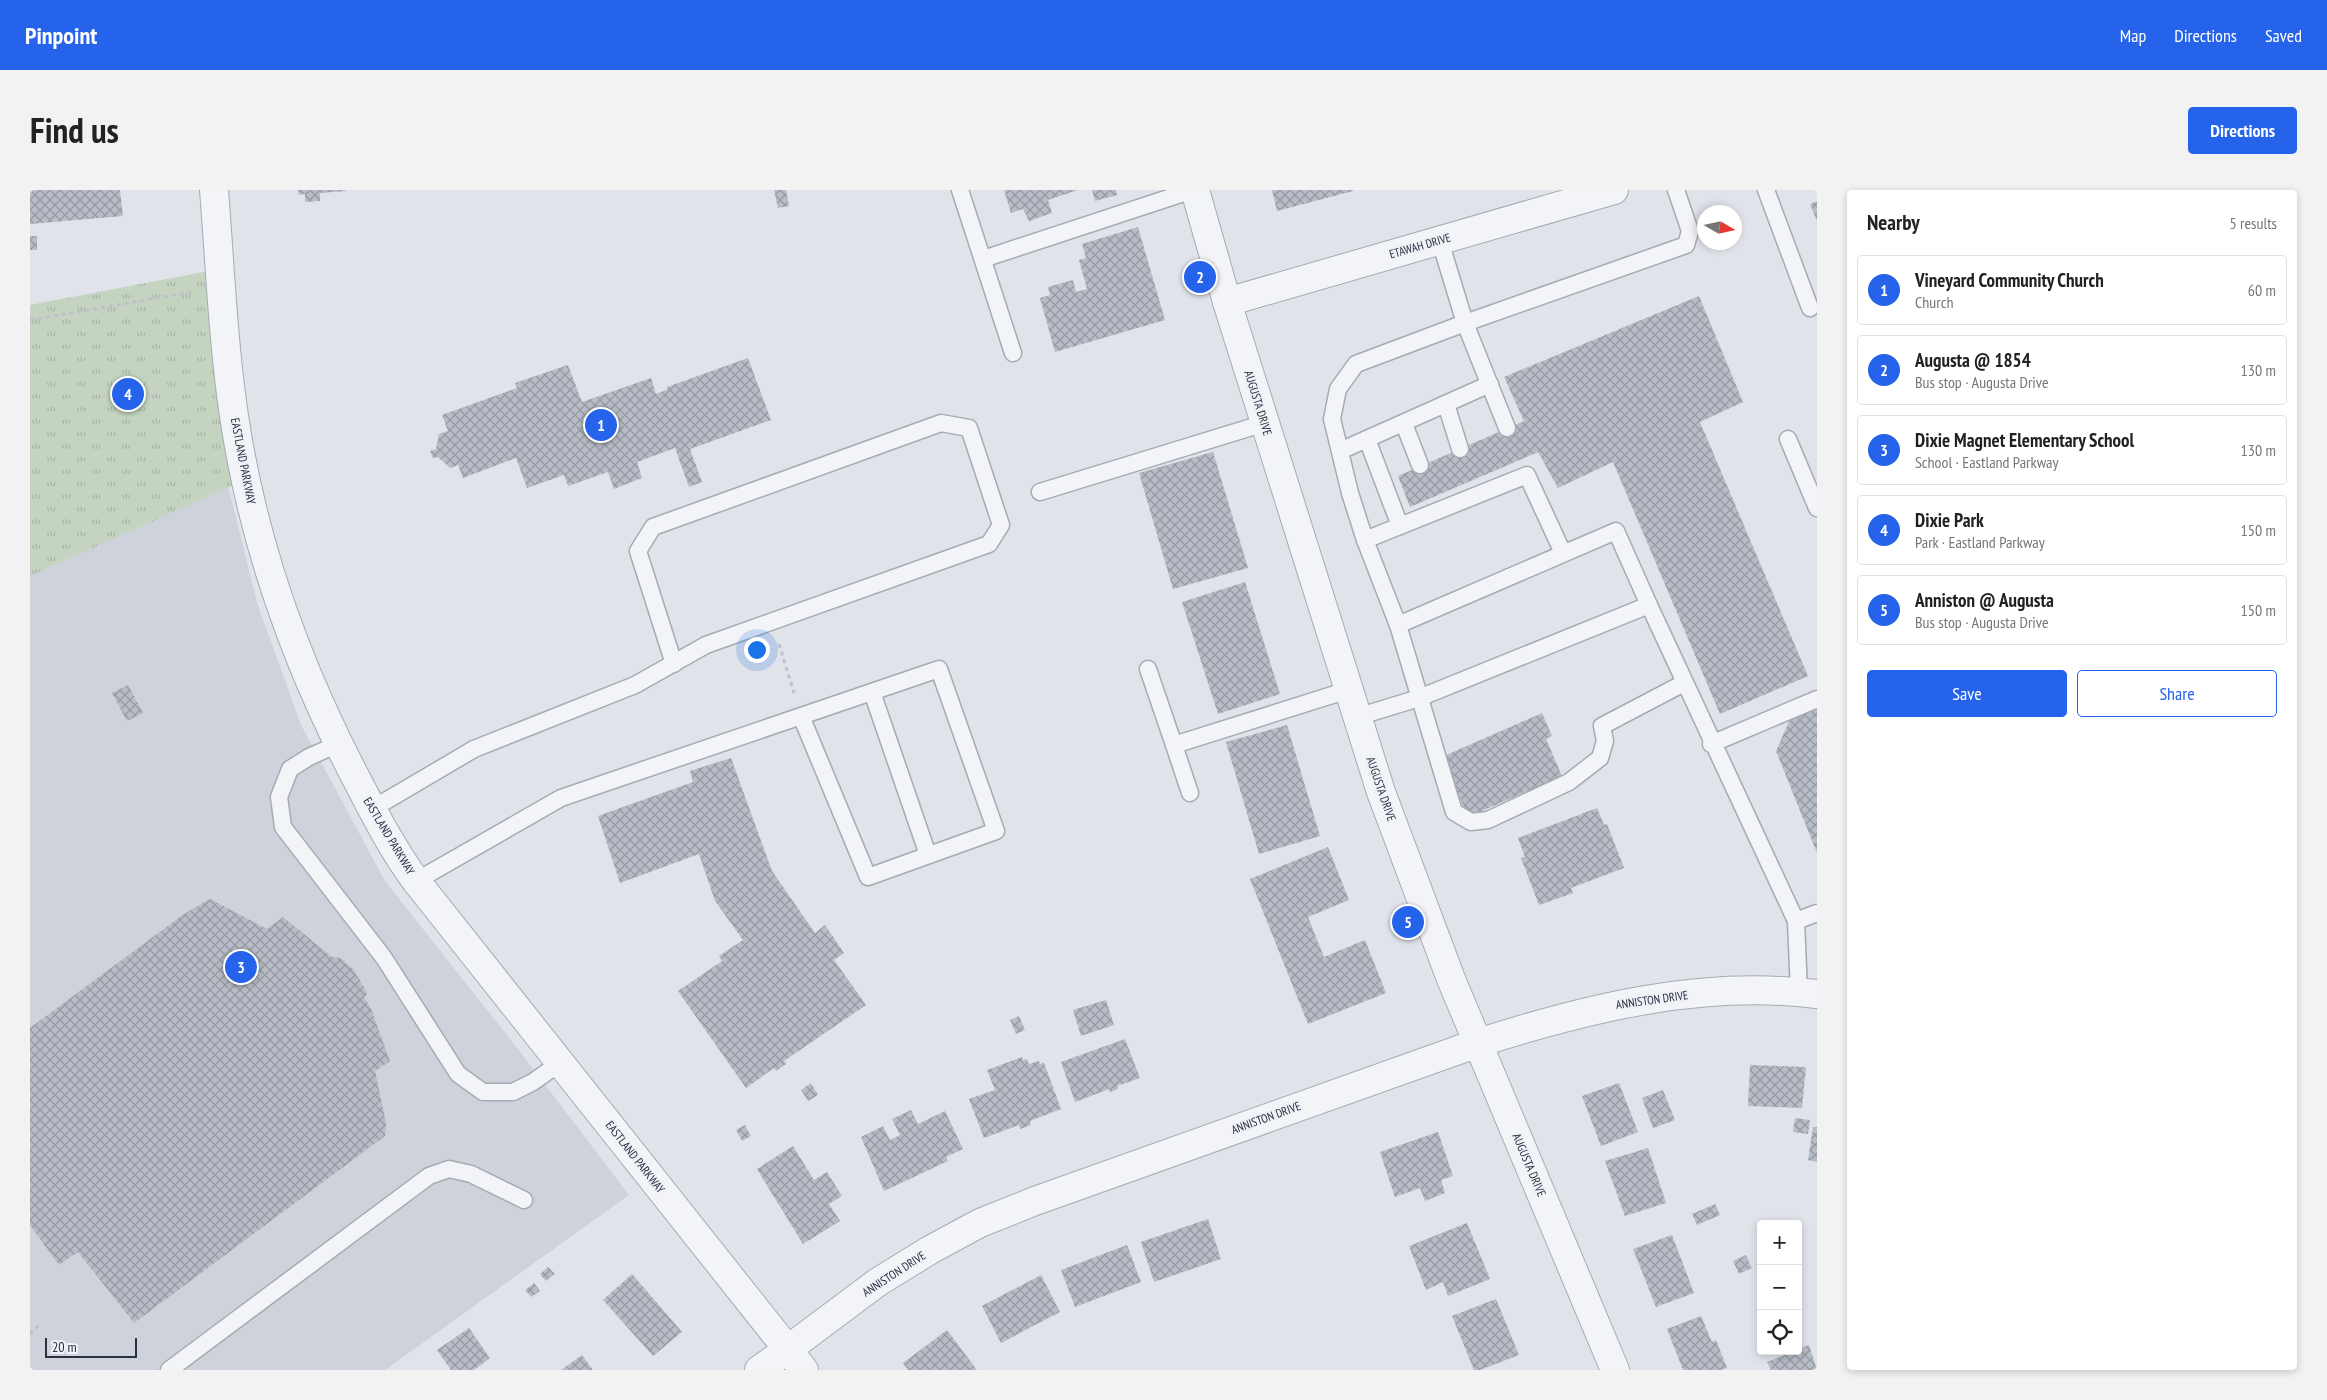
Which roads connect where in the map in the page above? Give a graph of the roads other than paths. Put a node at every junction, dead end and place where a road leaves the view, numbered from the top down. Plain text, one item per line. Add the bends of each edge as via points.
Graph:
1 (214, 190) edge
2 (960, 190) edge
3 (1194, 190) edge
4 (1614, 190) edge
5 (1676, 190) edge
6 (1766, 190) edge
7 (1440, 241) junction
8 (983, 259) junction
9 (1227, 302) junction
10 (1810, 308) dead end
11 (1465, 323) junction
12 (1013, 353) dead end
13 (1490, 384) junction
14 (1446, 404) junction
15 (1265, 424) junction
16 (1404, 424) junction
17 (1507, 428) dead end
18 (1367, 439) junction
19 (1788, 439) dead end
20 (1460, 449) dead end
21 (1340, 451) junction
22 (1420, 465) dead end
23 (1040, 492) dead end
24 (1817, 508) edge
25 (1400, 526) junction
26 (1365, 540) junction
27 (1563, 553) junction
28 (1649, 605) junction
29 (1398, 625) junction
30 (674, 664) junction
31 (1148, 670) dead end
32 (1684, 682) junction
33 (1348, 690) junction
34 (872, 692) junction
35 (1419, 698) junction
36 (1817, 698) edge
37 (801, 716) junction
38 (1357, 717) junction
39 (338, 744) junction
40 (1711, 744) junction
41 (1174, 745) junction
42 (1190, 792) dead end
43 (372, 809) junction
44 (928, 856) junction
45 (416, 881) junction
46 (1817, 913) edge
47 (1796, 922) junction
48 (1808, 993) edge
49 (1478, 1043) junction
50 (561, 1062) junction
51 (524, 1200) dead end
52 (787, 1350) junction
53 (169, 1370) edge
54 (759, 1370) edge
55 (804, 1370) edge
56 (1615, 1370) edge

1 - 39 street, EASTLAND PARKWAY via 234,416 248,494 273,585 302,664
2 - 8 lane
3 - 8 lane
3 - 9 street, AUGUSTA DRIVE
4 - 7 street, ETAWAH DRIVE
5 - 11 lane via 1690,231 1686,245
6 - 10 lane
7 - 9 street, ETAWAH DRIVE
7 - 11 lane
8 - 12 lane
9 - 15 street, AUGUSTA DRIVE
11 - 13 lane
11 - 21 lane via 1356,364 1338,389 1332,419
13 - 14 lane
13 - 17 lane
14 - 16 lane
14 - 20 lane
15 - 23 lane
15 - 33 street, AUGUSTA DRIVE
16 - 18 lane
16 - 22 lane
18 - 21 lane
18 - 25 lane
19 - 24 lane
21 - 26 lane
25 - 26 lane
25 - 27 lane via 1435,505 1524,467
26 - 29 lane
27 - 28 lane via 1616,530
27 - 29 lane
28 - 32 lane
28 - 35 lane
29 - 35 lane
30 - 30 lane via 706,645 989,544 1001,525 969,428 941,423 653,527 638,551
30 - 43 lane via 635,685 474,749
31 - 41 lane
32 - 35 lane via 1602,726 1605,741 1600,758 1569,782 1488,820 1471,822 1454,812
32 - 40 lane
33 - 38 street, AUGUSTA DRIVE
33 - 41 lane
34 - 37 lane
34 - 44 lane
34 - 44 lane via 940,669 996,831
35 - 38 lane
36 - 40 lane
37 - 44 lane via 868,877
37 - 45 lane via 561,798
38 - 49 street, AUGUSTA DRIVE via 1380,792
39 - 43 street, EASTLAND PARKWAY
39 - 50 lane via 290,769 279,797 283,827 384,958 458,1074 483,1092 513,1092
40 - 47 lane
41 - 42 lane
43 - 45 street, EASTLAND PARKWAY
45 - 50 street, EASTLAND PARKWAY
46 - 47 lane
47 - 48 lane
48 - 49 street, ANNISTON DRIVE via 1728,991 1663,996 1600,1008
49 - 52 street, ANNISTON DRIVE via 980,1223 878,1282
49 - 56 street, AUGUSTA DRIVE
50 - 52 street, EASTLAND PARKWAY
51 - 53 lane via 471,1174 449,1169 429,1176
52 - 54 street, ANNISTON DRIVE
52 - 55 street, EASTLAND PARKWAY

